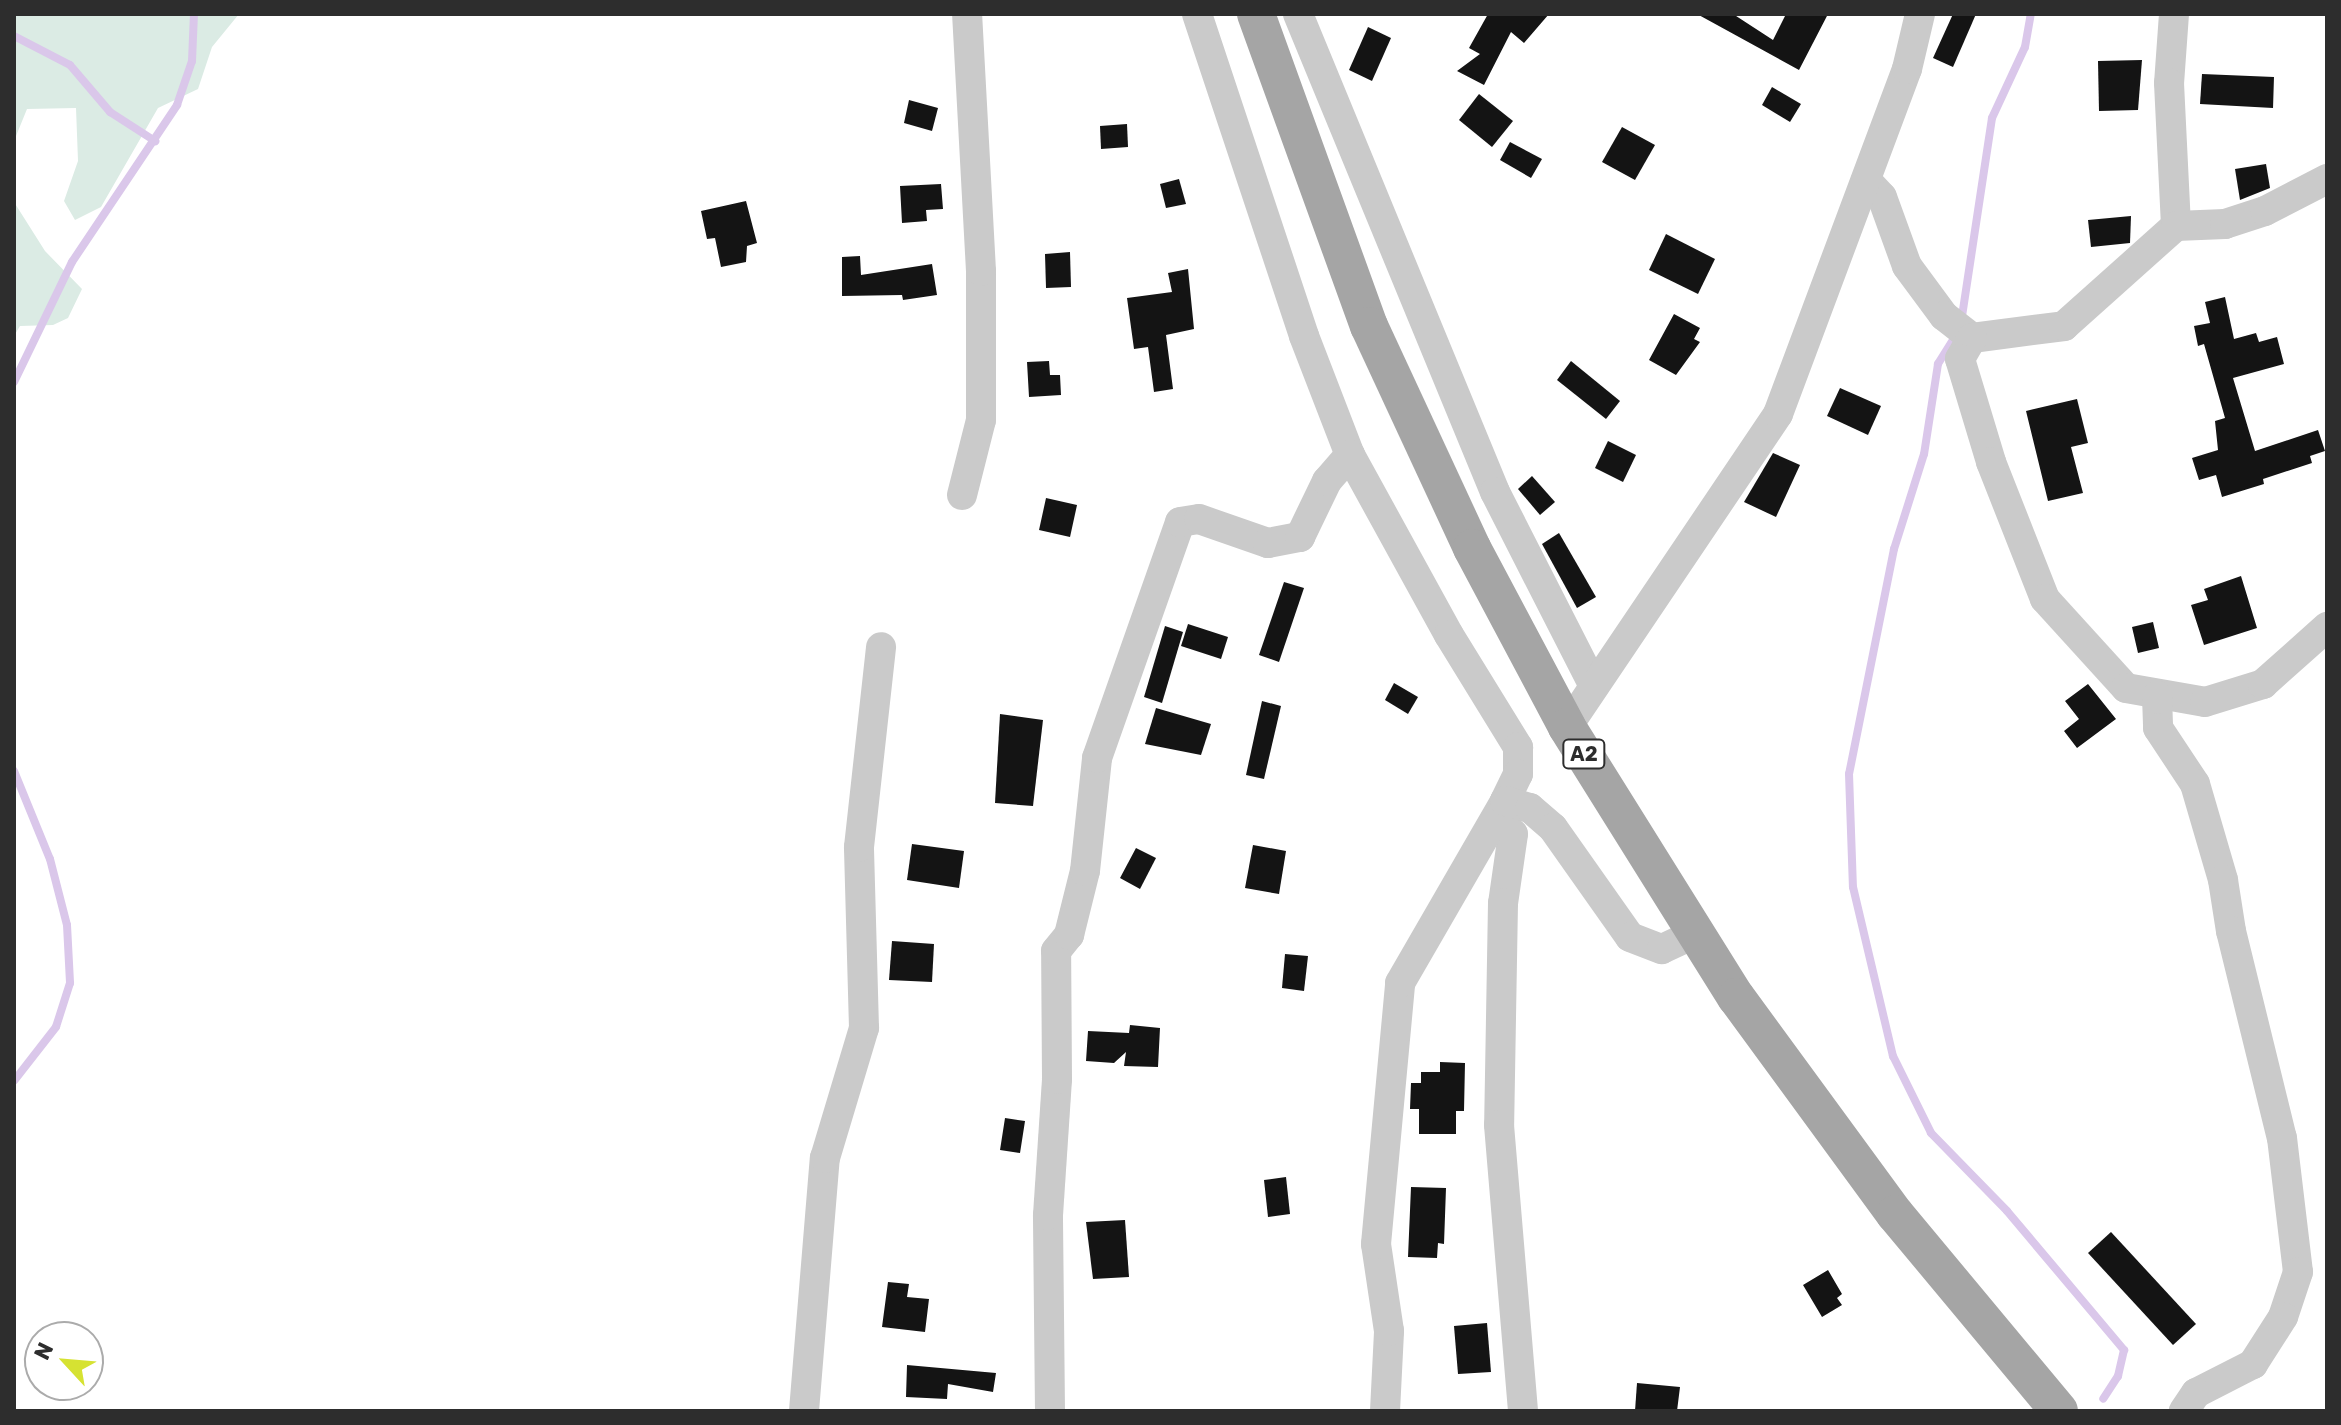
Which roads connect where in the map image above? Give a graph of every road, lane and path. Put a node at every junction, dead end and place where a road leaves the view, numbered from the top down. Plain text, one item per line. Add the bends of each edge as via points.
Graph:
1 (967, 14) edge
2 (1197, 14) edge
3 (1256, 14) edge
4 (1298, 14) edge
5 (1920, 14) edge
6 (2174, 14) edge
7 (2327, 179) edge
8 (1866, 180) junction
9 (2176, 226) junction
10 (1972, 338) junction
11 (1350, 455) junction
12 (962, 495) dead end
13 (2327, 627) edge
14 (881, 647) dead end
15 (1594, 686) junction
16 (2157, 696) junction
17 (1567, 727) junction
18 (1501, 810) junction
19 (1696, 933) junction
20 (804, 1411) edge
21 (1050, 1411) edge
22 (1385, 1411) edge
23 (1523, 1411) edge
24 (2059, 1411) edge
25 (2184, 1411) edge

1 - 12 street via 981,271 981,406
2 - 11 street via 1304,336
3 - 17 main road, A2 via 1369,326 1472,548
4 - 15 street via 1489,478
5 - 8 street via 1907,69
6 - 9 street via 2169,83
7 - 9 street via 2265,211 2225,224
8 - 10 street via 1882,197 1907,266 1944,316
8 - 15 street via 1778,414
9 - 10 street via 2064,326
10 - 16 street via 1960,359 1991,462 2045,599 2126,688
11 - 18 street via 1518,747 1518,774
11 - 21 street via 1327,481 1300,537 1268,543 1199,519 1180,522 1097,758 1085,871 1069,935 1056,951 1057,1079 1048,1215
13 - 16 street via 2263,684 2205,702
14 - 20 street via 859,847 864,1028 825,1158
15 - 17 street
16 - 25 street via 2158,728 2195,784 2223,880 2282,1138 2298,1272 2283,1317 2253,1364 2196,1393
17 - 19 main road, A2
18 - 19 street via 1530,808 1553,828 1604,893 1630,937 1662,949
18 - 22 street via 1400,983 1376,1244 1389,1331
18 - 23 street via 1513,834 1503,903 1499,1125
19 - 24 main road, A2 via 1736,997 1895,1214

